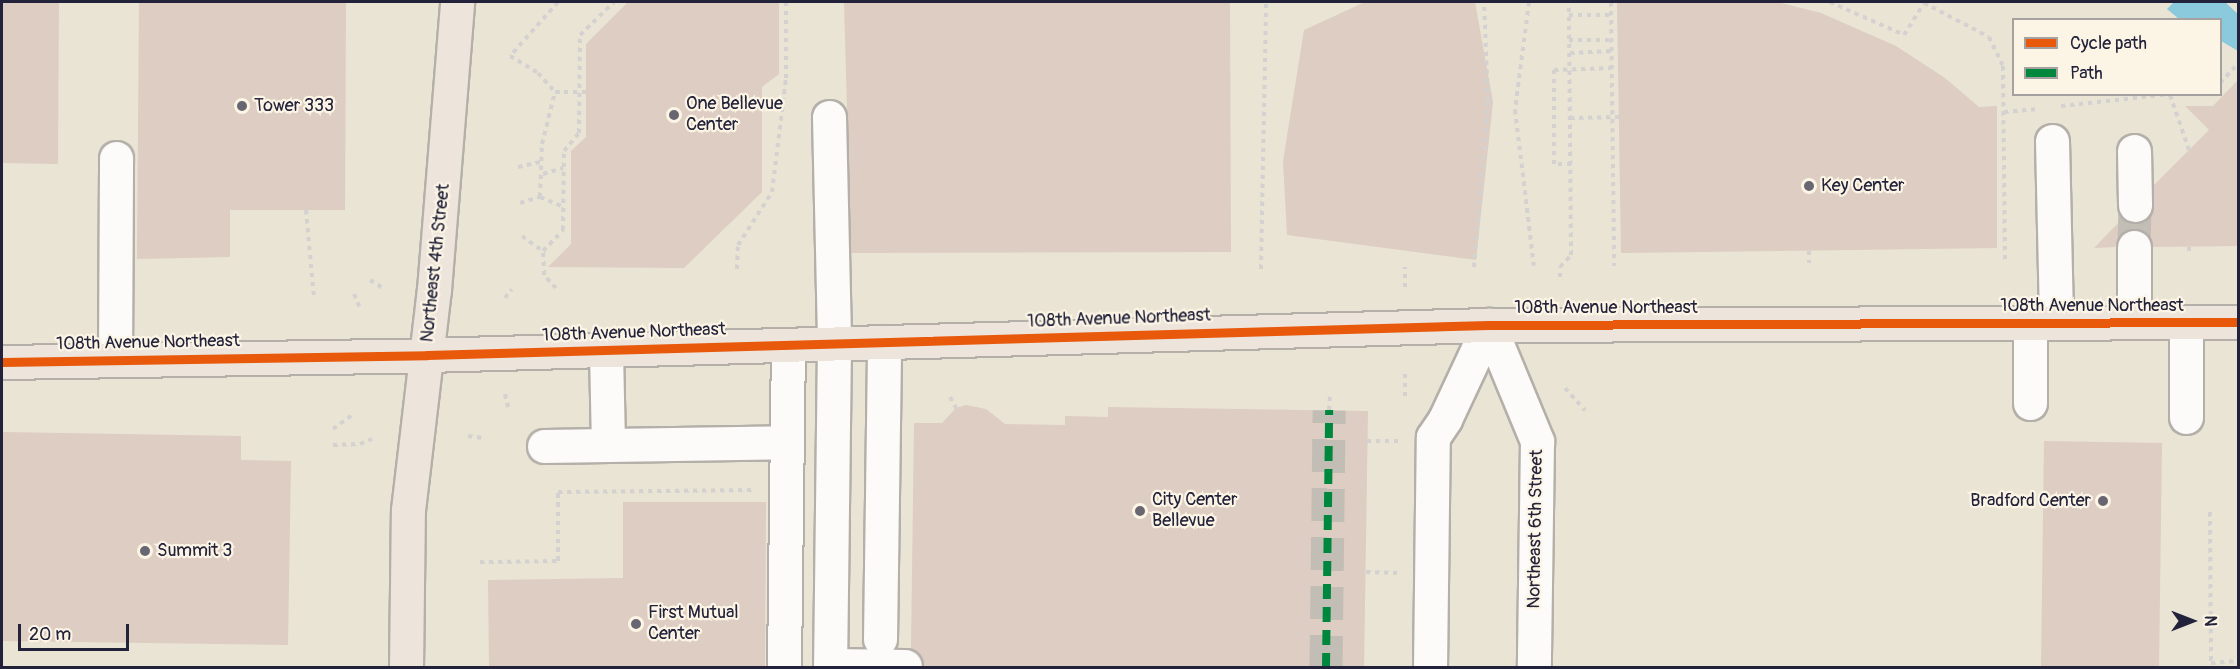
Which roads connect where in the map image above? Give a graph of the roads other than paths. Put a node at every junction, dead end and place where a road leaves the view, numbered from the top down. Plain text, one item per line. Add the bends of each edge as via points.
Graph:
1 (457, 2) edge
2 (829, 117) dead end
3 (2052, 141) dead end
4 (2134, 152) dead end
5 (116, 158) dead end
6 (2135, 205) tunnel mouth
7 (2134, 247) tunnel mouth
8 (2043, 322) junction
9 (2134, 322) junction
10 (2186, 322) junction
11 (2238, 322) edge
12 (1489, 325) junction
13 (885, 342) junction
14 (834, 344) junction
15 (788, 345) junction
16 (606, 350) junction
17 (427, 356) junction
18 (115, 360) junction
19 (2, 362) edge
20 (2030, 403) dead end
21 (2186, 417) dead end
22 (787, 442) junction
23 (608, 445) junction
24 (543, 446) dead end
25 (880, 639) dead end
26 (830, 666) edge
27 (905, 666) edge
28 (406, 668) edge
29 (784, 668) edge
30 (1430, 668) edge
31 (1534, 668) edge

1 - 17 main road, Northeast 4th Street
2 - 14 lane
3 - 8 lane
4 - 6 lane
5 - 18 lane
7 - 9 lane
8 - 9 main road, 108th Avenue Northeast
8 - 12 main road, 108th Avenue Northeast
8 - 20 lane
9 - 10 main road, 108th Avenue Northeast
10 - 11 main road, 108th Avenue Northeast
10 - 21 lane
12 - 13 main road, 108th Avenue Northeast
12 - 30 lane via 1445,419 1432,437
12 - 31 lane, Northeast 6th Street via 1537,441
13 - 14 main road, 108th Avenue Northeast
13 - 25 lane
14 - 15 main road, 108th Avenue Northeast
14 - 26 lane
15 - 16 main road, 108th Avenue Northeast
15 - 22 lane
16 - 17 main road, 108th Avenue Northeast
16 - 23 lane
17 - 18 main road, 108th Avenue Northeast
17 - 28 main road, Northeast 4th Street via 408,510
18 - 19 main road, 108th Avenue Northeast
22 - 23 lane
22 - 29 lane
23 - 24 lane
26 - 27 lane

